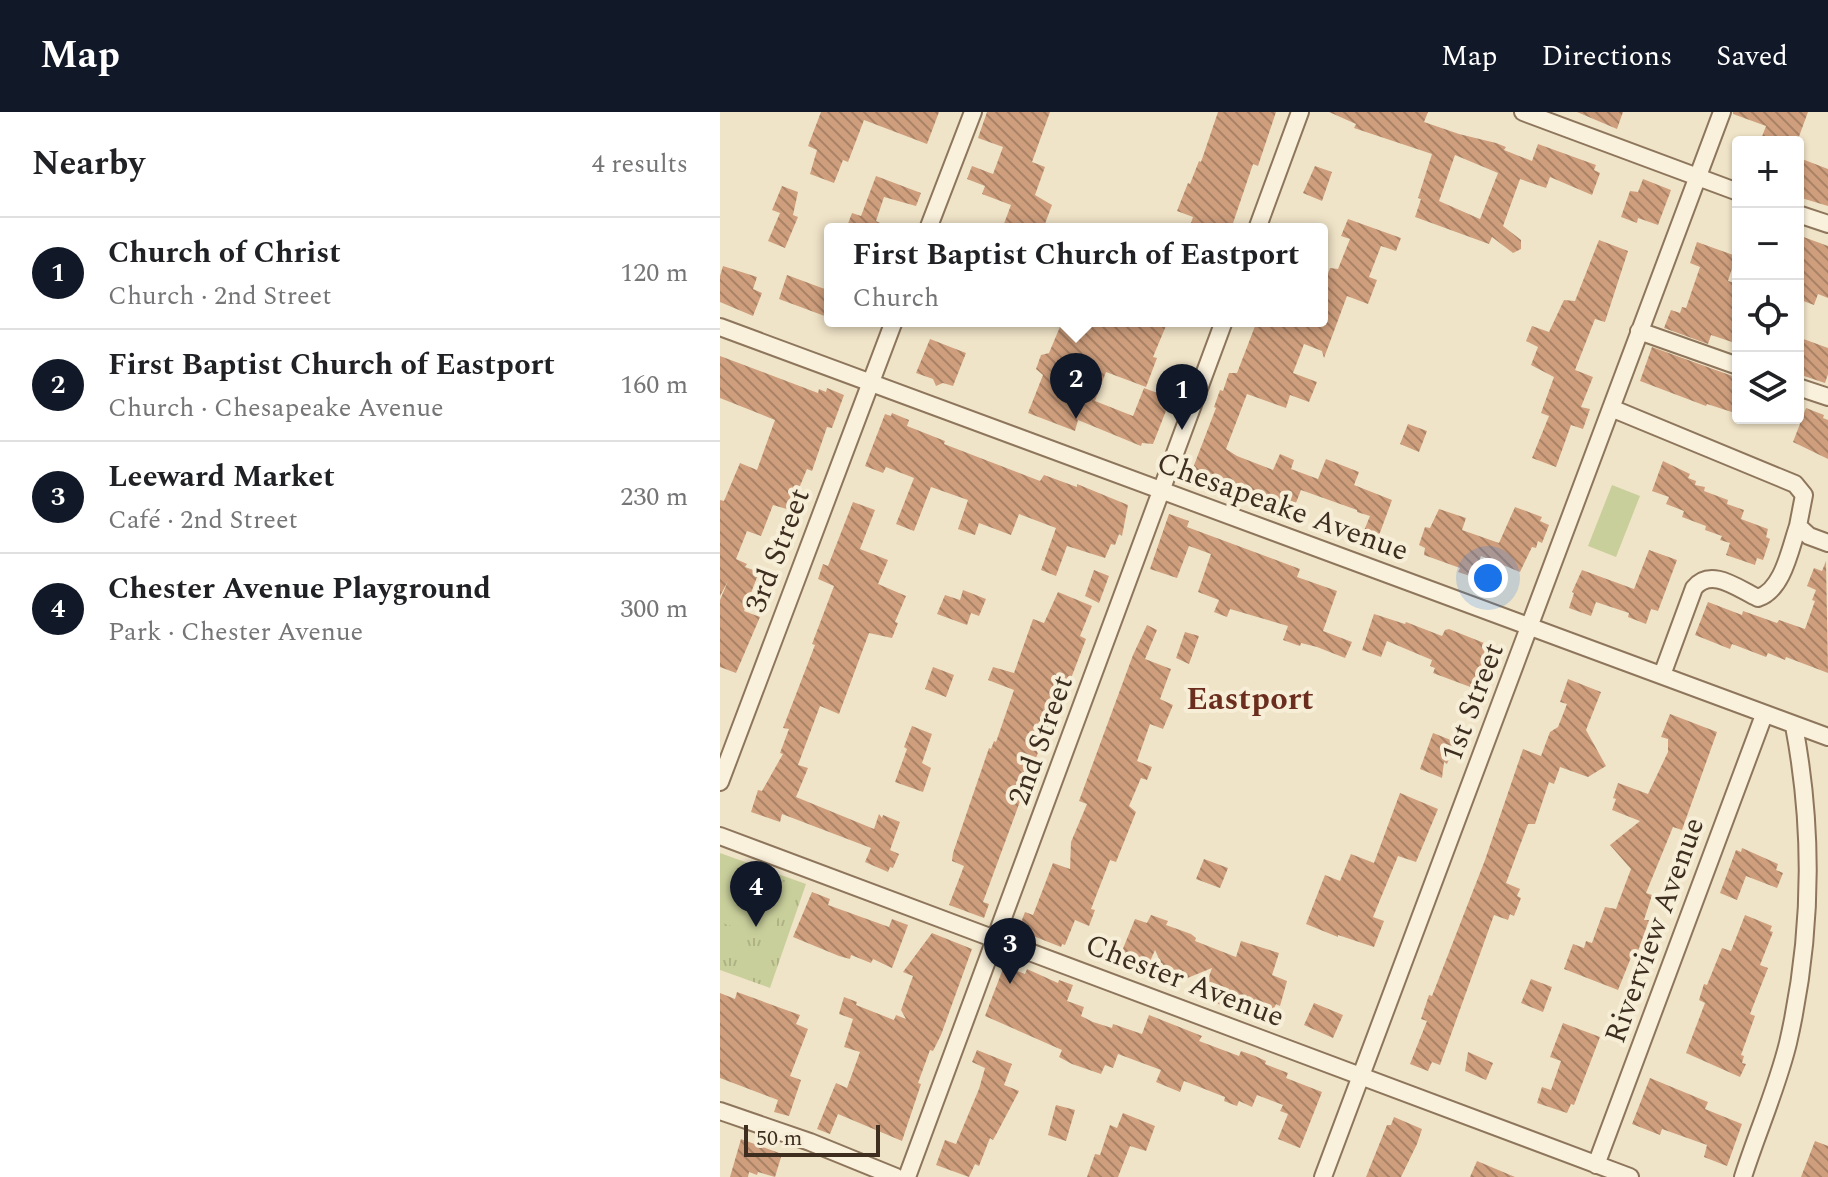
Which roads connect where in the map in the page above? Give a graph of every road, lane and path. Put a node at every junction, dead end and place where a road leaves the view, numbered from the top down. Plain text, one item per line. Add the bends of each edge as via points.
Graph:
1 (973, 112) edge
2 (1300, 112) edge
3 (1523, 112) edge
4 (1722, 112) edge
5 (1698, 177) junction
6 (1732, 190) edge
7 (1804, 216) edge
8 (930, 223) edge
9 (1259, 223) edge
10 (1828, 224) edge
11 (720, 327) edge
12 (892, 327) edge
13 (1222, 327) edge
14 (1639, 331) junction
15 (1732, 364) edge
16 (870, 382) junction
17 (1804, 389) edge
18 (1828, 397) edge
19 (1611, 408) junction
20 (1161, 492) junction
21 (1798, 526) junction
22 (1828, 543) edge
23 (1531, 625) junction
24 (1662, 675) junction
25 (1764, 715) junction
26 (1794, 726) junction
27 (1828, 737) edge
28 (720, 782) edge
29 (720, 836) edge
30 (996, 938) junction
31 (1361, 1077) junction
32 (720, 1111) edge
33 (1596, 1165) junction
34 (896, 1177) edge
35 (907, 1177) edge
36 (1323, 1177) edge
37 (1630, 1177) edge
38 (1743, 1177) edge

1 - 8 street
2 - 9 street
3 - 5 street
4 - 5 street, 1st Street
5 - 6 street
5 - 14 street, 1st Street
7 - 10 street
11 - 16 street, Chesapeake Avenue
12 - 16 street, 3rd Street
13 - 20 street, 2nd Street
14 - 15 street
14 - 19 street, 1st Street
16 - 20 street, Chesapeake Avenue
16 - 28 street, 3rd Street
17 - 18 street
19 - 21 street via 1795,484 1804,495
19 - 23 street, 1st Street
20 - 23 street, Chesapeake Avenue
20 - 30 street, 2nd Street
21 - 22 street
21 - 24 street via 1768,595 1758,598 1712,577 1701,579
23 - 24 street, Chesapeake Avenue
23 - 31 street, 1st Street
24 - 25 street, Chesapeake Avenue
25 - 26 street, Chesapeake Avenue
25 - 33 street, Riverview Avenue
26 - 27 street, Chesapeake Avenue
26 - 38 street via 1809,845 1806,935 1788,1043
29 - 30 street, Chester Avenue
30 - 31 street, Chester Avenue
30 - 35 street, 2nd Street
31 - 33 street, Chester Avenue
31 - 36 street, 1st Street
32 - 34 street
33 - 37 street, Chester Avenue

